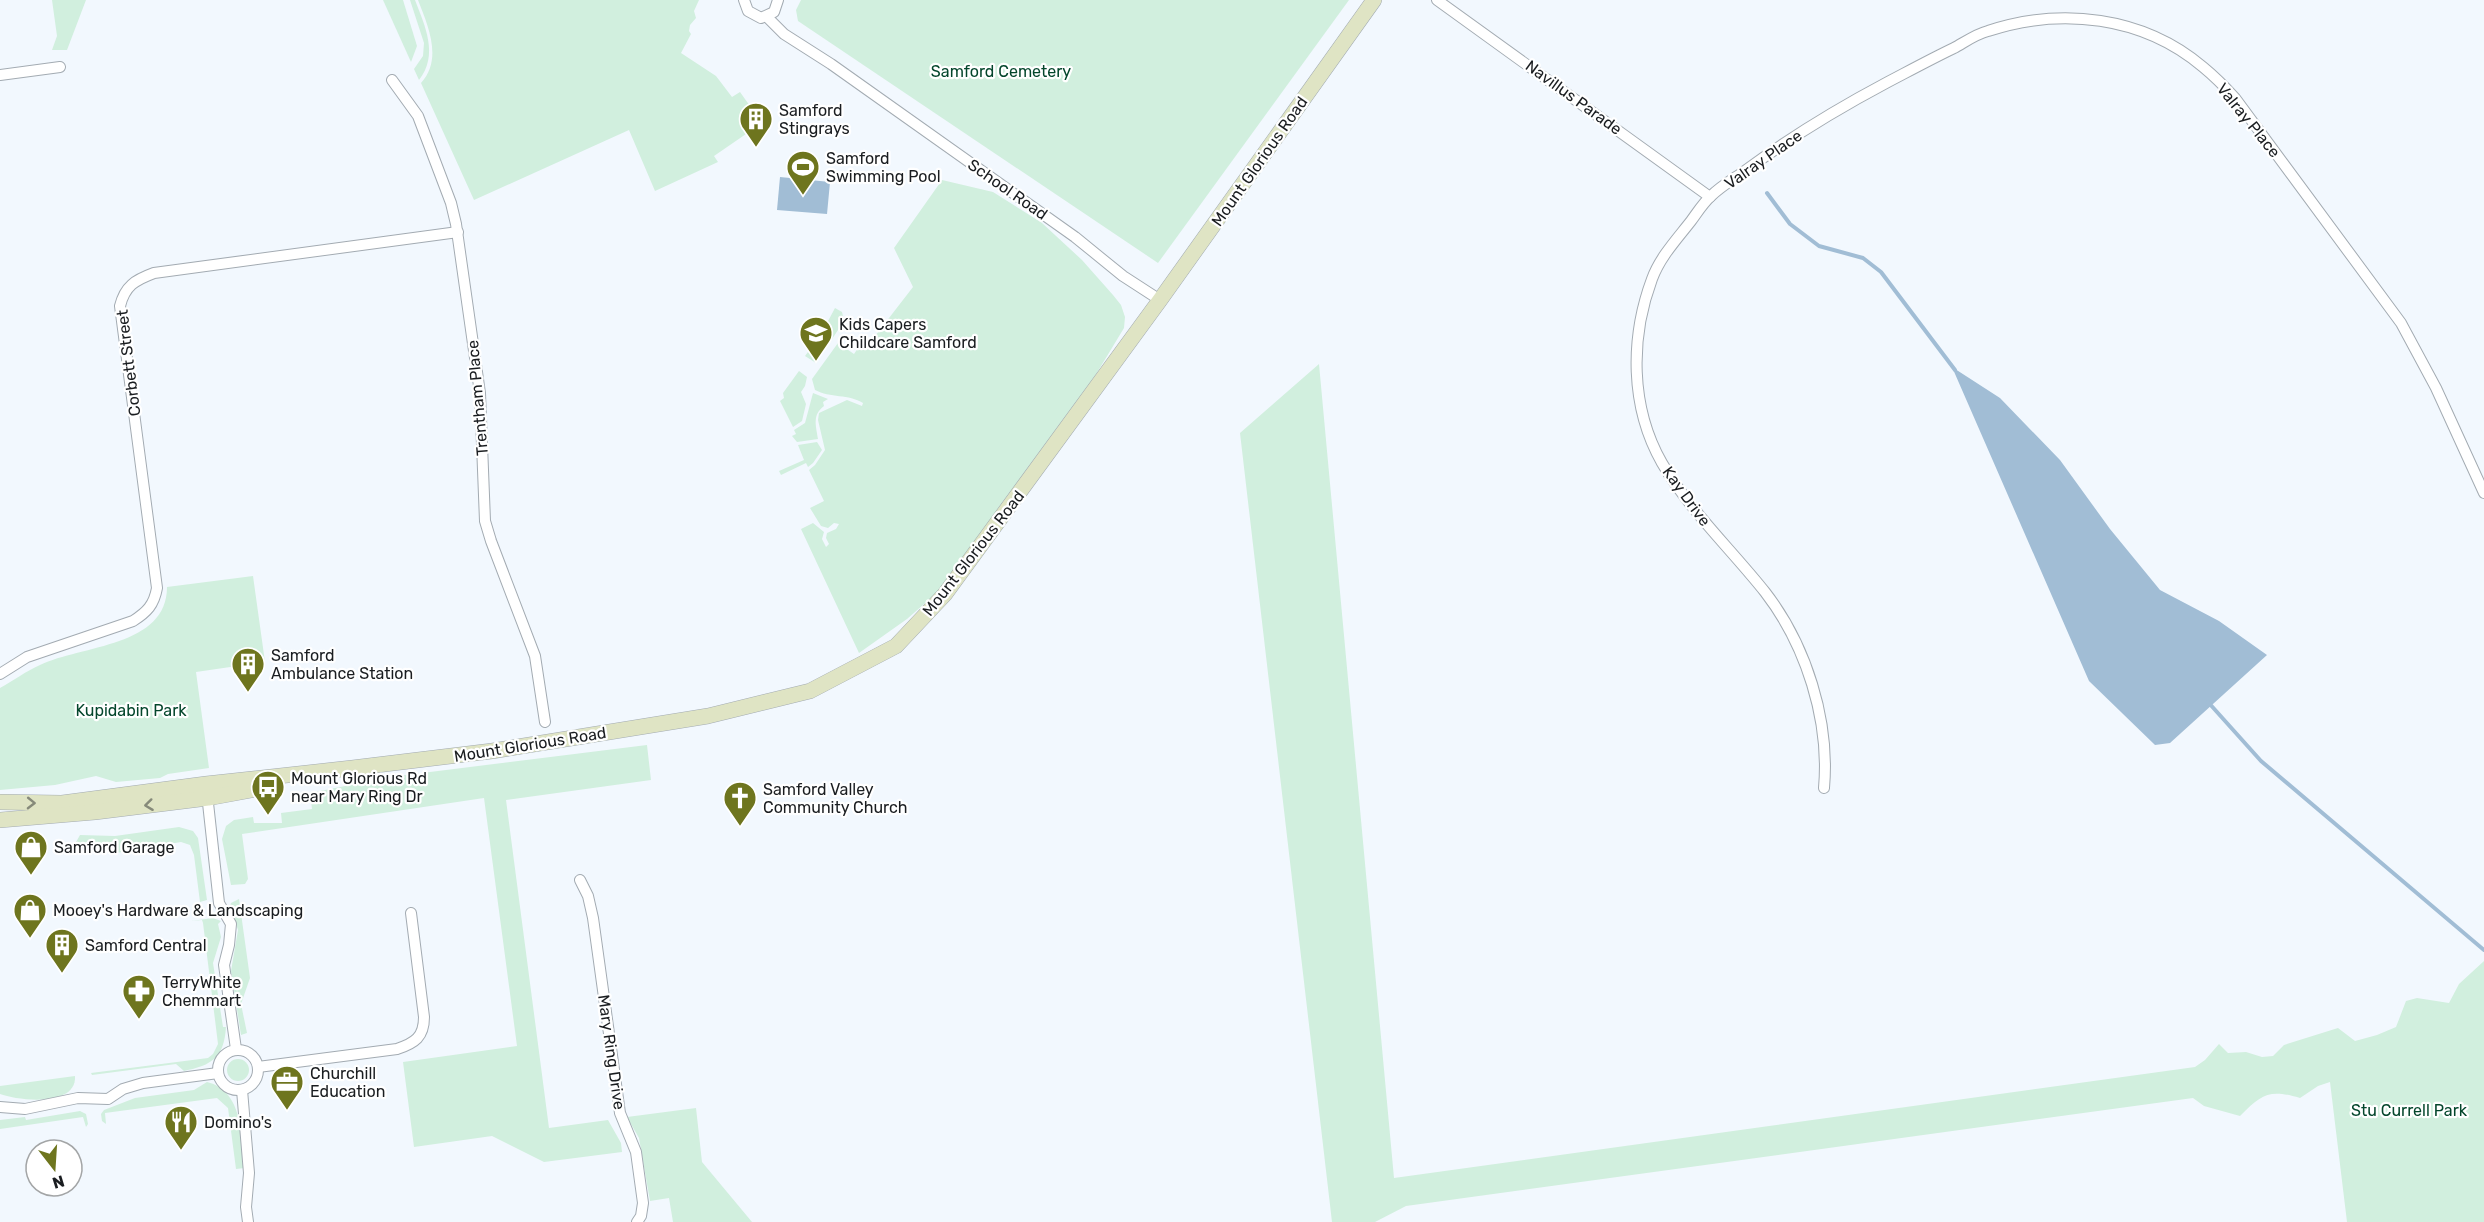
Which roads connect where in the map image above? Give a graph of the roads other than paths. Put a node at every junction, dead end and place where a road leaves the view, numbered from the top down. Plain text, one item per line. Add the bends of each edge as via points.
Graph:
1 (744, 0) edge
2 (778, 0) edge
3 (1374, 0) edge
4 (1437, 0) edge
5 (767, 17) junction
6 (60, 67) dead end
7 (0, 75) edge
8 (392, 80) dead end
9 (1710, 197) junction
10 (458, 232) junction
11 (1160, 300) junction
12 (2484, 493) edge
13 (1, 670) edge
14 (545, 722) dead end
15 (1824, 788) dead end
16 (207, 791) junction
17 (0, 802) edge
18 (0, 820) edge
19 (580, 880) dead end
20 (411, 913) dead end
21 (236, 1049) junction
22 (258, 1067) junction
23 (218, 1073) junction
24 (242, 1090) junction
25 (0, 1107) edge
26 (248, 1222) edge
27 (637, 1222) edge

1 - 5 street, School Road via 753,15
2 - 5 street via 774,12
3 - 11 main road, Mount Glorious Road
4 - 9 street, Navillus Parade
5 - 11 street, School Road via 784,34
6 - 7 street
8 - 10 street, Trentham Place via 418,116
9 - 12 street, Valray Place via 1791,137 1986,31 2039,19 2076,17 2129,26 2173,46 2202,66 2235,98 2401,323
9 - 15 street, Kay Drive via 1668,249 1653,277 1636,357 1638,398 1647,431 1662,462 1693,509 1766,594 1795,640 1818,701 1826,766
10 - 13 street, Corbett Street via 154,273 130,284 120,306 157,588 155,601 133,621 27,657
10 - 14 street, Trentham Place via 480,393 485,521 535,656
11 - 16 main road, Mount Glorious Road via 945,594 896,646 810,691 708,716 492,751 352,768 291,783
17 -> 16 main road, Mount Glorious Road via 62,803
16 -> 18 main road, Mount Glorious Road via 95,812
16 - 21 street via 219,903 231,924 224,965
19 - 27 street, Mary Ring Drive via 593,918 620,1113 636,1152 643,1203
20 - 22 street via 424,1017 420,1038 397,1049
21 - 22 street via 253,1056
21 - 23 street via 220,1060
22 - 24 street via 253,1084
23 - 24 street via 224,1084
23 - 25 street via 143,1083 108,1099 78,1098 25,1109
24 - 26 street via 249,1173

